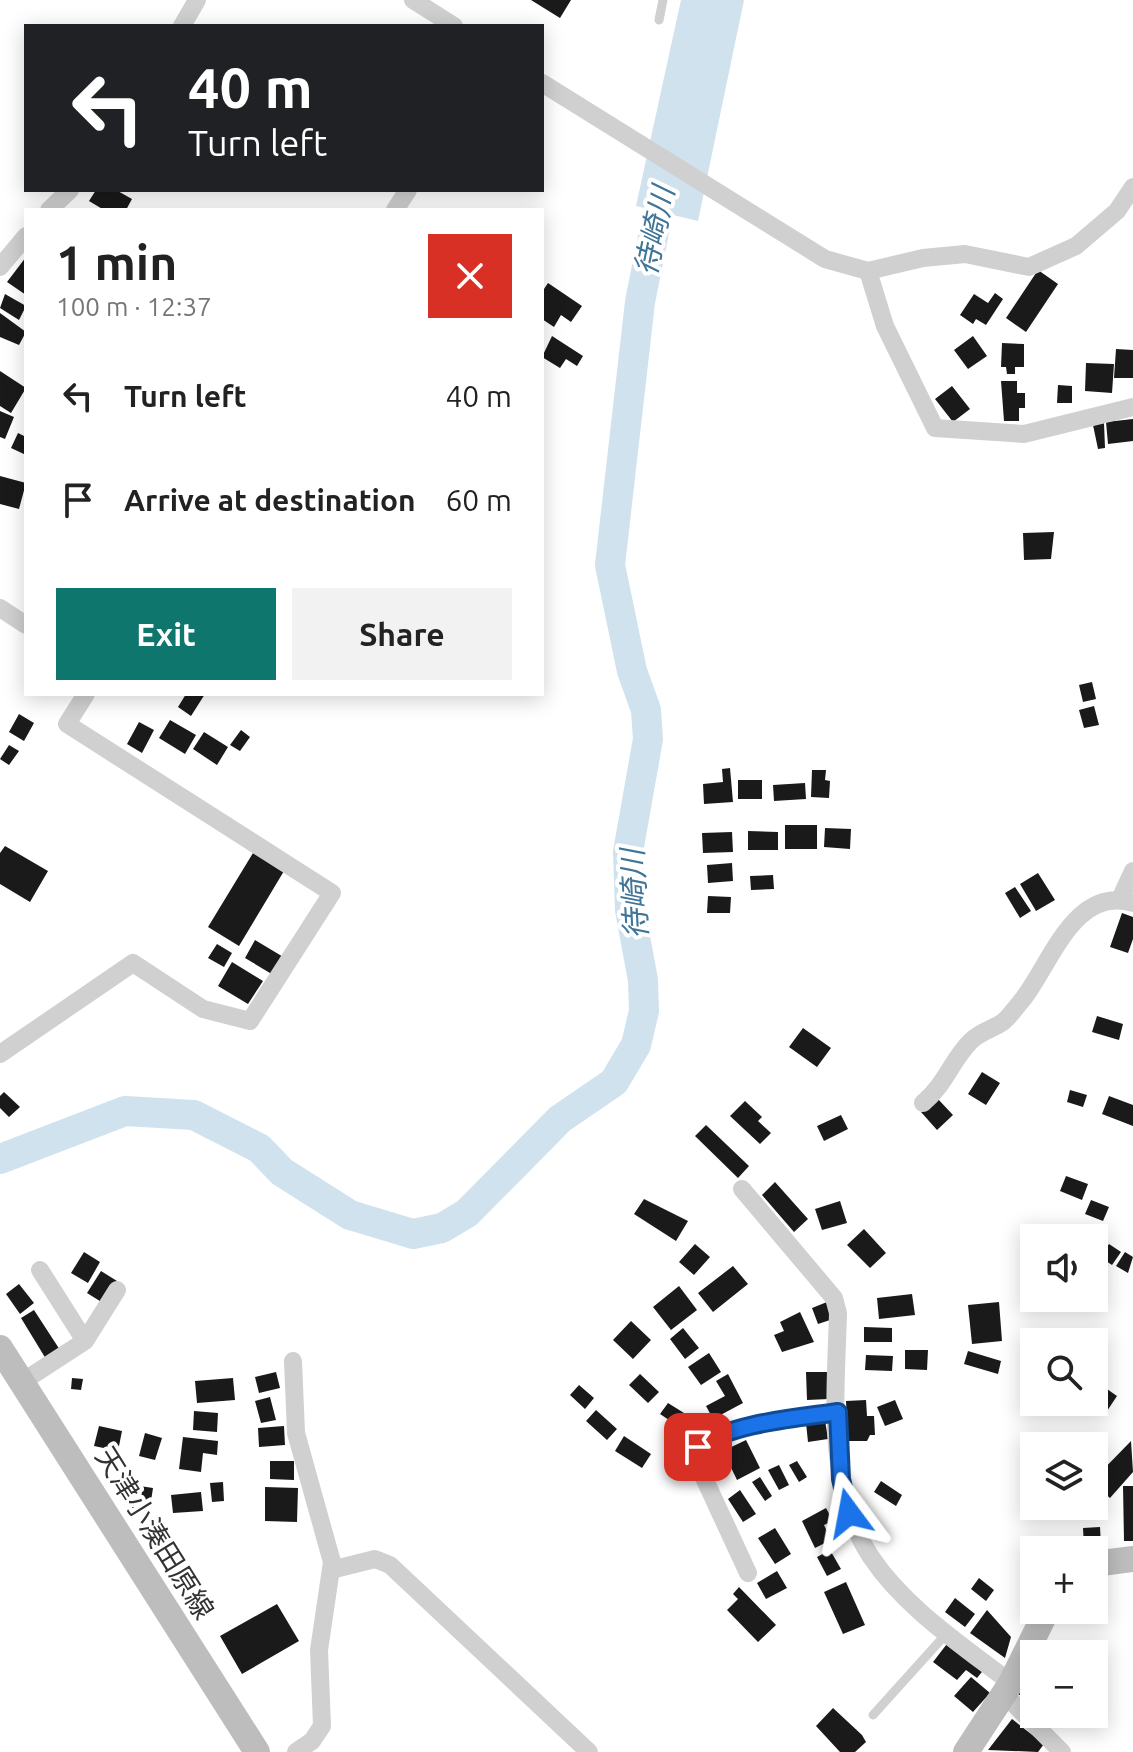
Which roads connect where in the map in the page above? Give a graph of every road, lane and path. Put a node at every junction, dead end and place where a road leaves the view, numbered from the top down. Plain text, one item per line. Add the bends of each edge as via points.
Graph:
1 (197, 0) edge
2 (413, 0) edge
3 (663, 0) edge
4 (659, 20) dead end
5 (183, 24) edge
6 (451, 24) edge
7 (544, 84) edge
8 (1133, 187) edge
9 (68, 192) edge
10 (51, 208) edge
11 (24, 238) edge
12 (0, 267) edge
13 (868, 271) junction
14 (1133, 407) edge
15 (0, 608) edge
16 (24, 624) edge
17 (85, 696) edge
18 (1133, 871) edge
19 (1127, 901) edge
20 (0, 1054) edge
21 (923, 1103) dead end
22 (742, 1189) dead end
23 (40, 1270) dead end
24 (117, 1290) dead end
25 (85, 1341) junction
26 (0, 1348) edge
27 (293, 1361) dead end
28 (22, 1382) junction
29 (838, 1412) junction
30 (1133, 1559) edge
31 (1108, 1562) edge
32 (331, 1570) junction
33 (748, 1573) dead end
34 (1040, 1624) edge
35 (947, 1633) junction
36 (1008, 1689) junction
37 (873, 1715) dead end
38 (257, 1752) edge
39 (296, 1752) edge
40 (589, 1752) edge
41 (966, 1752) edge
42 (1062, 1752) edge

1 - 5 street
2 - 6 street
3 - 4 lane
7 - 13 street via 825,259
8 - 13 street via 1117,211 1076,246 1029,267 965,254
9 - 10 street
11 - 12 street
13 - 14 street via 885,326 935,428 1024,434
15 - 16 street
17 - 20 street via 67,724 332,893 250,1021 203,1009 133,963
18 - 19 street
19 - 21 street via 1104,901 1089,908 1004,1021 971,1041 945,1082
22 - 29 street via 834,1298
23 - 25 street
24 - 25 street
25 - 28 street
26 - 28 main road, 天津小湊田原線
27 - 32 street via 296,1433
28 - 38 main road, 天津小湊田原線
29 - 33 street via 774,1421 709,1439 698,1447 699,1467
29 - 35 street via 841,1479 858,1534 878,1567
30 - 31 main road
32 - 39 street via 319,1650 322,1726
32 - 40 street via 375,1559 390,1565
34 - 36 main road
35 - 36 street
35 - 37 lane
36 - 41 main road
36 - 42 street

